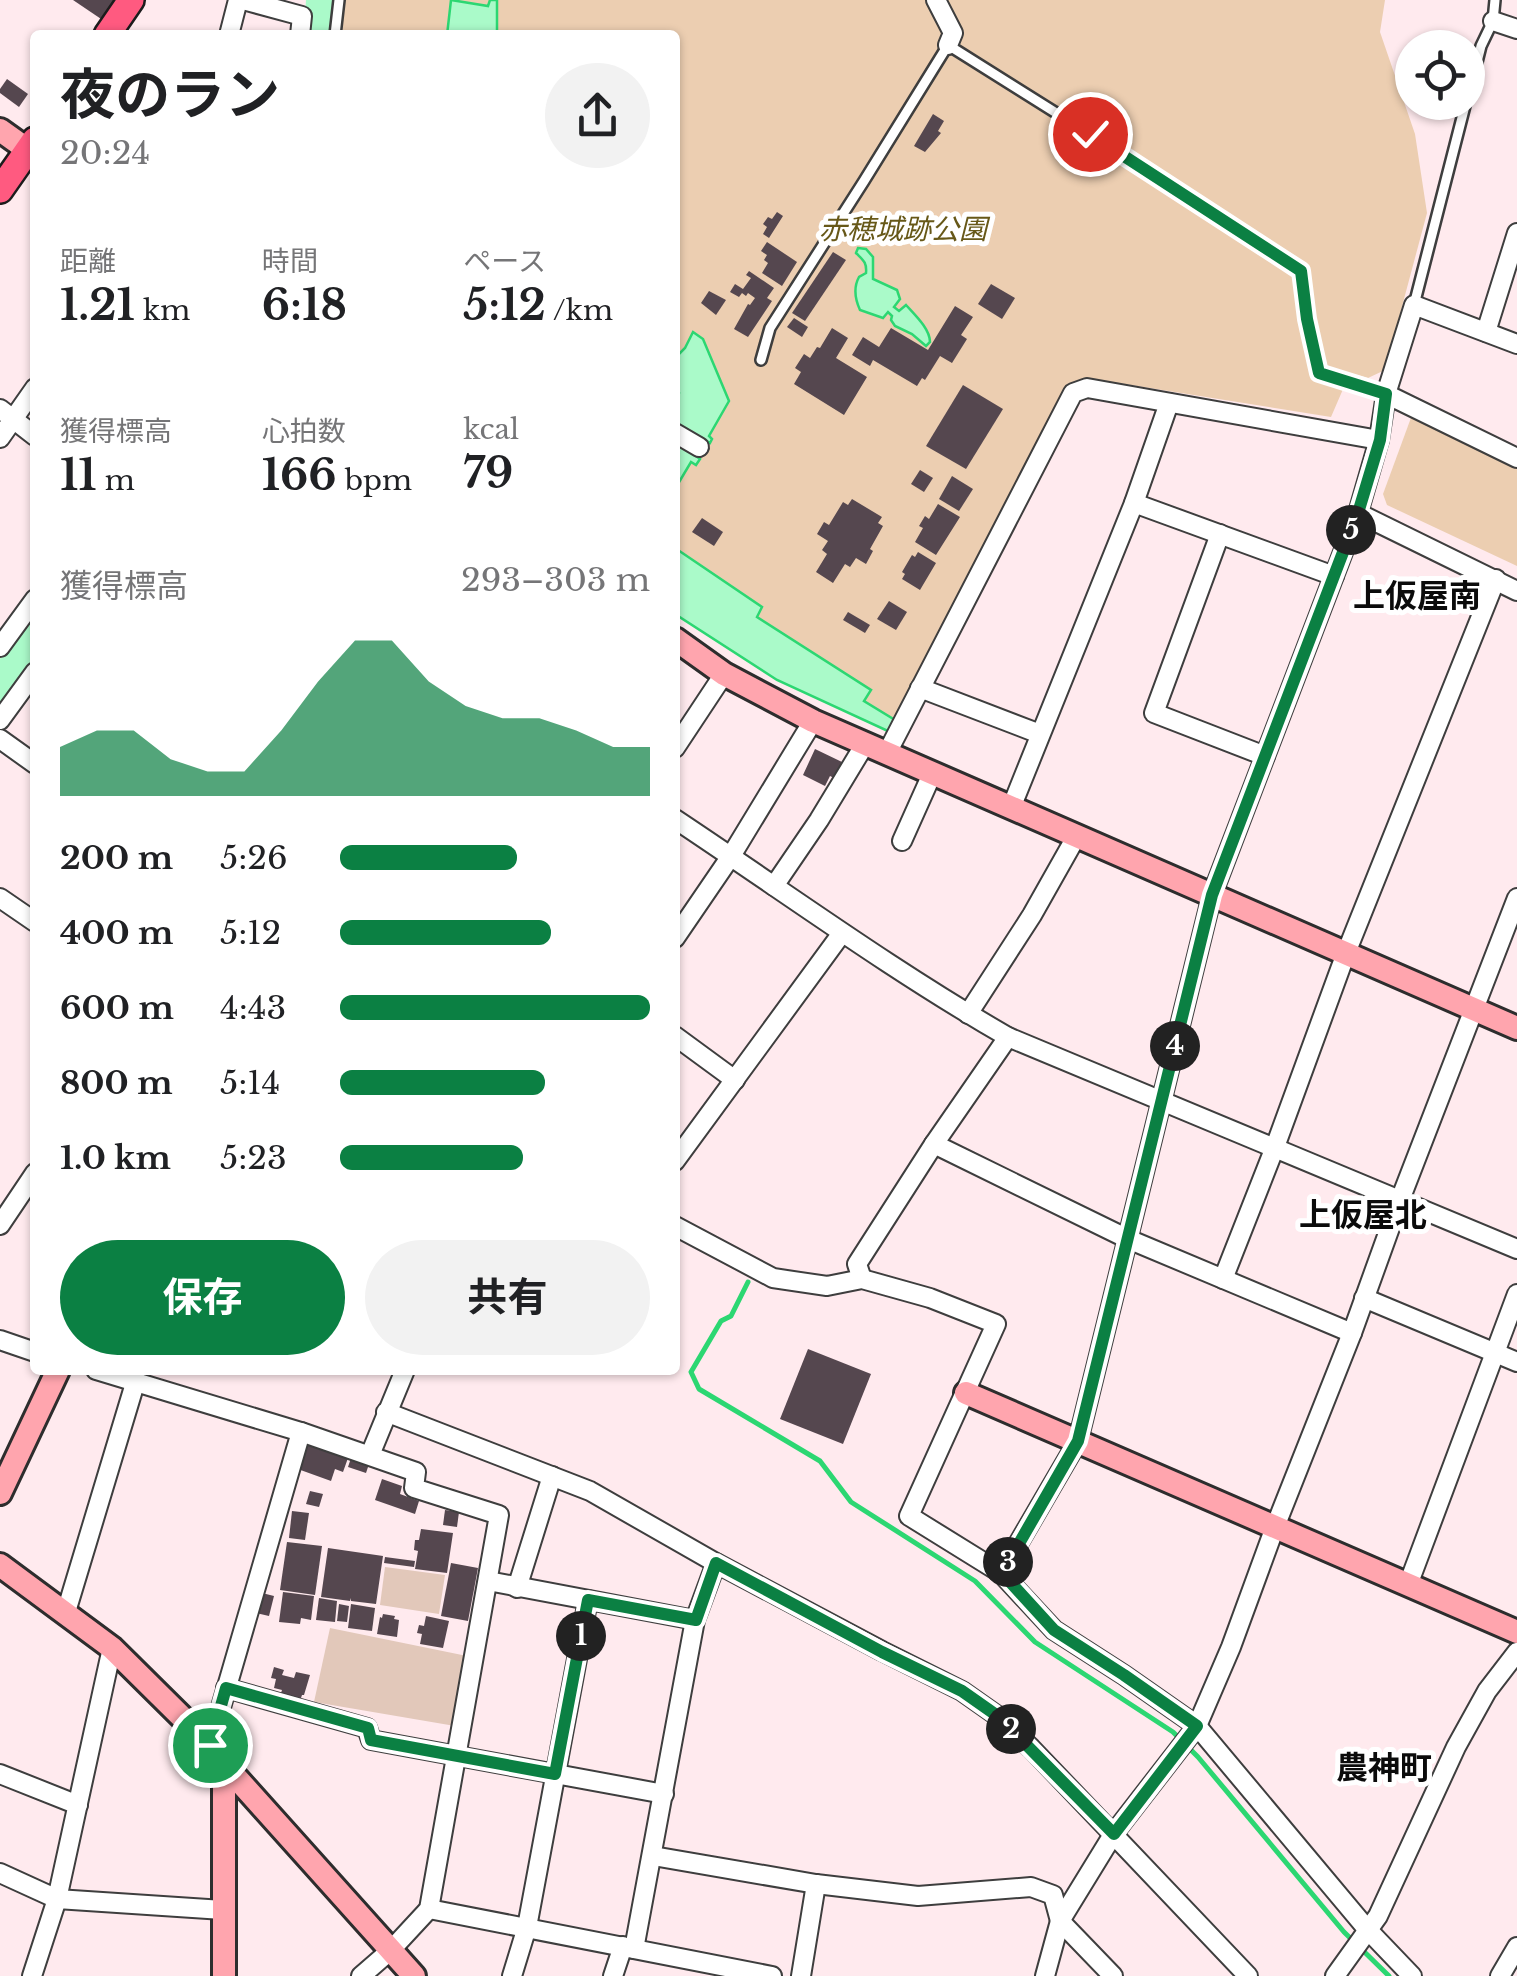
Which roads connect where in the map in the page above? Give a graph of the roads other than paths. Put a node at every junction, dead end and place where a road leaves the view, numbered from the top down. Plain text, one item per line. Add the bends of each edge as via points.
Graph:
1 (131, 0) edge
2 (240, 0) edge
3 (339, 0) edge
4 (936, 0) edge
5 (1495, 0) edge
6 (1493, 22) junction
7 (1517, 29) edge
8 (110, 30) edge
9 (231, 30) edge
10 (301, 30) edge
11 (336, 30) edge
12 (1485, 38) edge
13 (948, 46) junction
14 (1462, 120) edge
15 (0, 130) edge
16 (30, 146) edge
17 (30, 152) edge
18 (0, 190) edge
19 (1517, 233) edge
20 (1414, 305) junction
21 (1486, 332) junction
22 (1517, 344) edge
23 (762, 360) dead end
24 (30, 392) edge
25 (1386, 394) junction
26 (1169, 404) junction
27 (6, 414) edge
28 (30, 432) edge
29 (680, 435) edge
30 (0, 438) edge
31 (1380, 440) junction
32 (699, 447) dead end
33 (1517, 458) edge
34 (1134, 503) junction
35 (1358, 513) junction
36 (1220, 534) junction
37 (1334, 576) junction
38 (1496, 579) junction
39 (1517, 591) edge
40 (30, 606) edge
41 (680, 643) edge
42 (0, 647) edge
43 (724, 674) junction
44 (30, 679) edge
45 (920, 688) junction
46 (0, 720) edge
47 (813, 721) junction
48 (1040, 734) junction
49 (0, 739) edge
50 (680, 740) edge
51 (876, 749) junction
52 (1265, 756) junction
53 (30, 760) edge
54 (932, 774) junction
55 (1012, 808) junction
56 (680, 822) edge
57 (1076, 837) junction
58 (902, 841) dead end
59 (732, 856) junction
60 (774, 886) junction
61 (1212, 895) junction
62 (0, 898) edge
63 (1517, 898) edge
64 (30, 919) edge
65 (680, 931) edge
66 (842, 933) junction
67 (1346, 952) junction
68 (1475, 1009) junction
69 (968, 1014) junction
70 (1517, 1028) edge
71 (1008, 1036) junction
72 (680, 1040) edge
73 (735, 1080) junction
74 (1162, 1100) junction
75 (934, 1144) junction
76 (1275, 1148) junction
77 (680, 1153) edge
78 (30, 1178) edge
79 (8, 1196) edge
80 (1400, 1200) junction
81 (0, 1225) edge
82 (680, 1229) edge
83 (1128, 1240) junction
84 (1517, 1249) edge
85 (862, 1279) junction
86 (1224, 1279) junction
87 (1517, 1294) edge
88 (1364, 1298) junction
89 (1352, 1333) junction
90 (0, 1340) edge
91 (30, 1350) edge
92 (1496, 1351) junction
93 (1517, 1362) edge
94 (56, 1375) edge
95 (116, 1375) edge
96 (402, 1375) edge
97 (136, 1380) junction
98 (966, 1393) junction
99 (386, 1412) junction
100 (301, 1432) junction
101 (1078, 1441) junction
102 (370, 1454) junction
103 (552, 1476) junction
104 (0, 1492) edge
105 (1275, 1527) junction
106 (716, 1563) junction
107 (0, 1565) edge
108 (1002, 1573) junction
109 (488, 1582) junction
110 (1408, 1585) junction
111 (517, 1588) junction
112 (588, 1600) junction
113 (66, 1612) junction
114 (696, 1620) junction
115 (1517, 1632) edge
116 (112, 1648) junction
117 (1517, 1652) edge
118 (226, 1688) junction
119 (1197, 1726) junction
120 (217, 1755) junction
121 (457, 1756) junction
122 (0, 1774) edge
123 (555, 1774) junction
124 (664, 1794) junction
125 (78, 1805) junction
126 (1114, 1834) junction
127 (653, 1856) junction
128 (0, 1873) edge
129 (816, 1884) junction
130 (57, 1898) junction
131 (430, 1908) junction
132 (223, 1910) junction
133 (1060, 1921) junction
134 (527, 1928) junction
135 (1367, 1929) junction
136 (1517, 1946) edge
137 (629, 1947) junction
138 (392, 1950) junction
139 (1503, 1975) edge
140 (32, 1976) edge
141 (224, 1976) edge
142 (361, 1976) edge
143 (414, 1976) edge
144 (512, 1976) edge
145 (614, 1976) edge
146 (772, 1976) edge
147 (800, 1976) edge
148 (1045, 1976) edge
149 (1113, 1976) edge
150 (1248, 1976) edge
151 (1334, 1976) edge
152 (1412, 1976) edge

1 - 8 main road
2 - 9 street
2 - 10 street via 302,16
3 - 11 lane
4 - 13 street via 954,33
5 - 6 lane
6 - 7 street
6 - 12 lane
13 - 23 lane via 770,328
13 - 25 lane via 1301,271 1319,373
14 - 20 lane
15 - 16 street
17 - 18 main road
19 - 21 street
20 - 21 street
20 - 25 street
21 - 22 street
24 - 27 street
25 - 31 street
25 - 33 street
26 - 31 street
26 - 34 street
26 - 45 street via 1087,388 1073,392
27 - 28 street
27 - 30 street
29 - 32 street
31 - 35 street
34 - 36 street
34 - 48 street
35 - 37 street
35 - 38 street
36 - 37 street
36 - 52 street via 1154,713
37 - 52 street
38 - 39 street
38 - 67 street
40 - 42 street
41 - 43 street
43 - 47 street
43 - 50 street
44 - 46 street
45 - 48 street
45 - 51 street
47 - 51 street
47 - 59 street
48 - 55 street
49 - 53 street
51 - 54 street
51 - 60 street
52 - 61 street
54 - 55 street
54 - 58 street
55 - 57 street
56 - 59 street
57 - 61 street
57 - 69 street
59 - 60 street
59 - 65 street
60 - 66 street
61 - 67 street
61 - 74 street
62 - 64 street
63 - 68 street
66 - 69 street
66 - 73 street
67 - 68 street
67 - 76 street
68 - 70 street
68 - 80 street
69 - 71 street
71 - 74 street
71 - 75 street
72 - 73 street
73 - 77 street
74 - 76 street
74 - 83 street
75 - 83 street
75 - 85 street via 857,1264
76 - 80 street
76 - 86 street
78 - 79 street
79 - 81 street
80 - 84 street
80 - 88 street
82 - 85 street via 774,1278 827,1286
83 - 86 street
83 - 101 street
85 - 98 street via 996,1324
86 - 89 street
87 - 92 street
88 - 89 street
88 - 92 street
89 - 105 street
90 - 91 street
92 - 93 street
92 - 110 street
94 - 104 street
95 - 97 street
96 - 99 street
97 - 100 street
97 - 113 street
98 - 101 street
98 - 108 street via 909,1516
99 - 102 street
99 - 103 street
100 - 102 street
100 - 118 street
101 - 105 street
101 - 108 street
102 - 109 street via 416,1472 414,1488 499,1516
103 - 106 street
103 - 111 street
105 - 110 street
105 - 119 street
106 - 114 street
106 - 126 street via 962,1691 999,1717
107 - 113 street
108 - 119 street via 1054,1630
109 - 111 street
109 - 121 street
110 - 115 street
111 - 112 street
112 - 114 street
112 - 123 street
113 - 116 street
114 - 124 street
116 - 120 street
116 - 125 street
117 - 135 street via 1464,1732
118 - 120 street
118 - 121 street via 368,1728 371,1740
119 - 126 street
119 - 135 street
120 - 132 street
120 - 138 street
121 - 123 street
121 - 131 street
122 - 125 street
123 - 124 street
123 - 134 street
124 - 127 street
125 - 130 street
126 - 133 street
126 - 150 street
127 - 129 street
127 - 137 street
128 - 130 street
129 - 133 street via 918,1896 1031,1887 1053,1895
129 - 147 street
130 - 132 street
130 - 140 street
131 - 134 street
131 - 138 street
132 - 141 street
133 - 148 street
133 - 149 street
134 - 137 street
134 - 144 street
135 - 151 street
135 - 152 street
136 - 139 street
137 - 145 street
137 - 146 street
138 - 142 street
138 - 143 street

